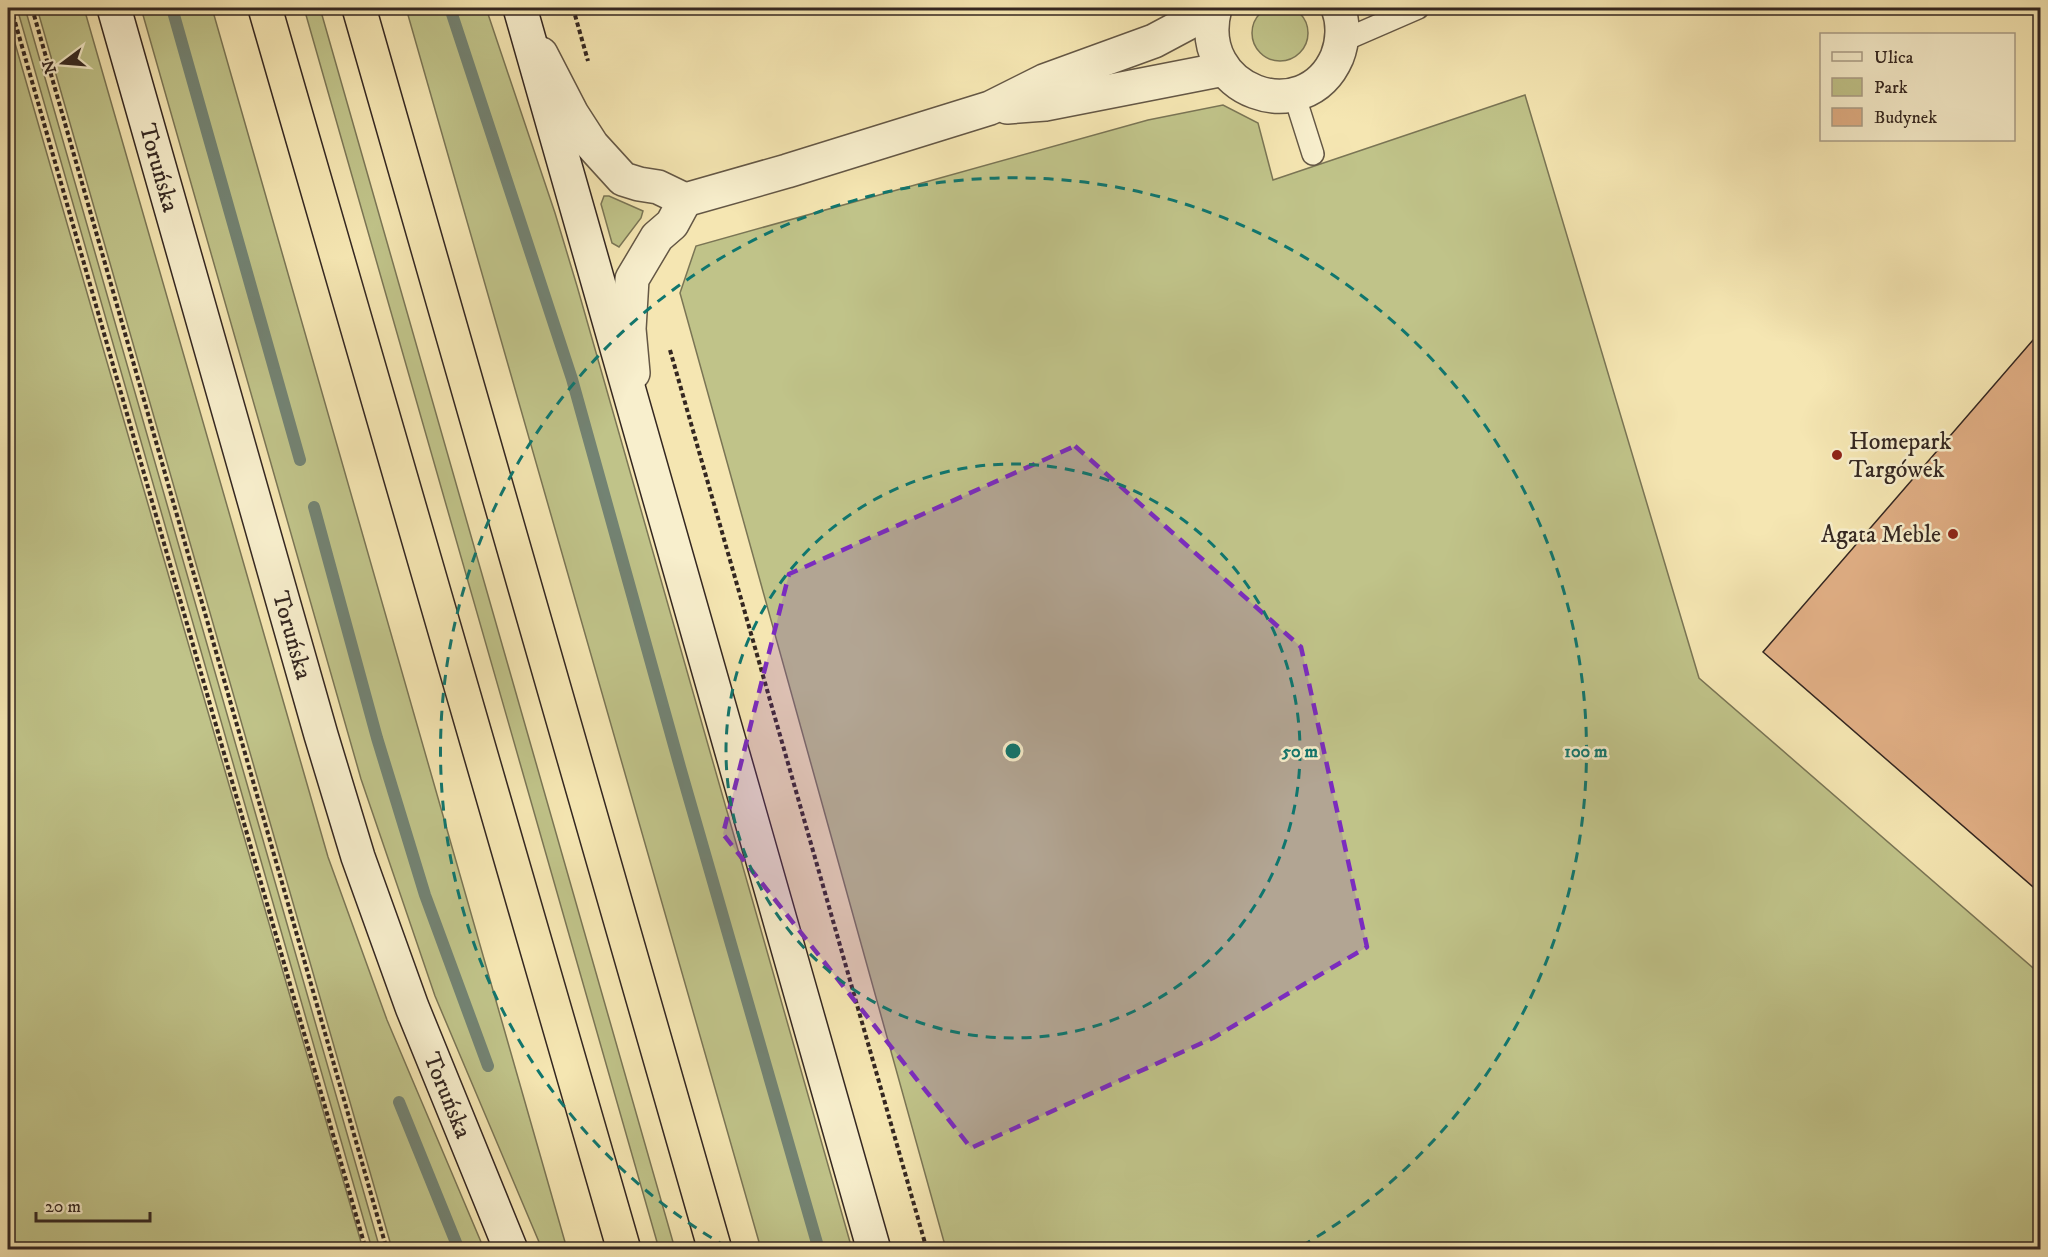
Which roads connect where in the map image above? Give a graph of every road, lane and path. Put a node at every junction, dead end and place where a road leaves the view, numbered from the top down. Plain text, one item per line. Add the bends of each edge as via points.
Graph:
1 (11, 8) edge
2 (32, 8) edge
3 (114, 8) edge
4 (265, 8) edge
5 (359, 8) edge
6 (1215, 8) edge
7 (1338, 8) edge
8 (1418, 8) edge
9 (522, 15) edge
10 (1342, 41) junction
11 (1224, 69) junction
12 (1294, 94) junction
13 (990, 108) junction
14 (1313, 154) dead end
15 (685, 200) junction
16 (667, 339) dead end
17 (638, 420) junction
18 (366, 1250) edge
19 (387, 1250) edge
20 (511, 1250) edge
21 (624, 1250) edge
22 (715, 1250) edge
23 (874, 1250) edge
24 (927, 1250) edge

1 - 18 path
2 - 19 path
3 - 20 main road, Toruńska via 358,857 412,1008
4 - 21 highway
5 - 22 highway
6 - 11 main road via 1212,40
6 - 13 main road via 1154,41 1044,81
7 - 10 main road
8 - 10 lane
9 - 15 main road via 592,145 623,179 658,187
9 - 17 main road
10 - 12 main road via 1335,61 1322,78
11 - 12 main road via 1238,83 1256,92
11 - 13 main road via 1045,105
12 - 14 lane
13 - 15 main road
15 - 17 main road via 672,224 657,237 633,279 629,329
16 - 24 path
17 - 23 main road

